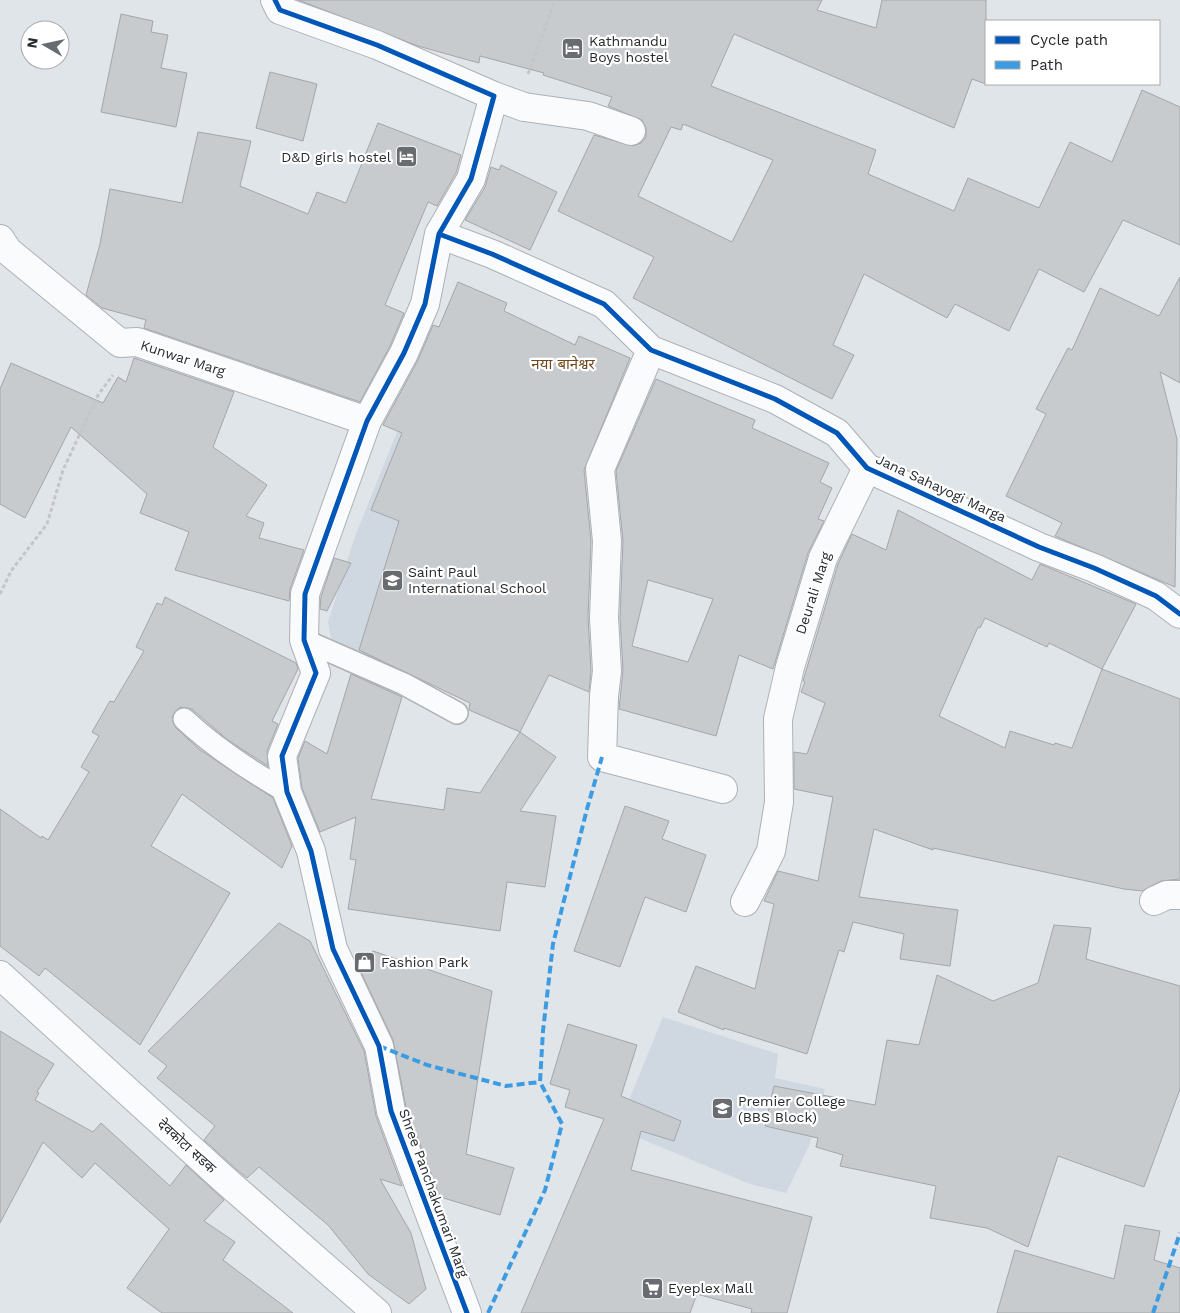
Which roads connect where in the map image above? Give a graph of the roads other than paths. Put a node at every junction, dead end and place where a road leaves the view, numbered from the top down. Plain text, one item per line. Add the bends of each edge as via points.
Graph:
1 (275, 0) edge
2 (494, 96) junction
3 (631, 131) dead end
4 (438, 234) junction
5 (0, 239) edge
6 (651, 350) junction
7 (367, 421) junction
8 (867, 468) junction
9 (1180, 614) edge
10 (304, 640) junction
11 (456, 713) dead end
12 (184, 720) dead end
13 (723, 788) dead end
14 (288, 792) junction
15 (745, 902) dead end
16 (0, 975) edge
17 (377, 1313) edge
18 (467, 1313) edge

1 - 2 street via 280,10 377,45
2 - 3 street via 524,107 588,116
2 - 4 street, Shree Panchakumari Marg via 471,179
4 - 6 street, Jana Sahayogi Marga via 492,254 604,304
4 - 7 street, Shree Panchakumari Marg via 425,304 404,353
5 - 7 street, Kunwar Marg via 8,251 120,343 137,342
6 - 8 street, Jana Sahayogi Marga via 775,400 837,433
6 - 13 street via 600,469 607,541 604,618 607,671 602,757
7 - 10 street, Shree Panchakumari Marg via 305,594
8 - 9 street, Jana Sahayogi Marga via 1156,596
8 - 15 street, Deurali Marg via 823,558 790,667 778,719 779,802 771,851
10 - 11 lane via 404,684
10 - 14 street, Shree Panchakumari Marg via 316,673 282,756
12 - 14 lane via 210,744
14 - 18 street, Shree Panchakumari Marg via 311,851 333,949 379,1046 391,1111
16 - 17 street, देवकोटा सडक via 226,1181

